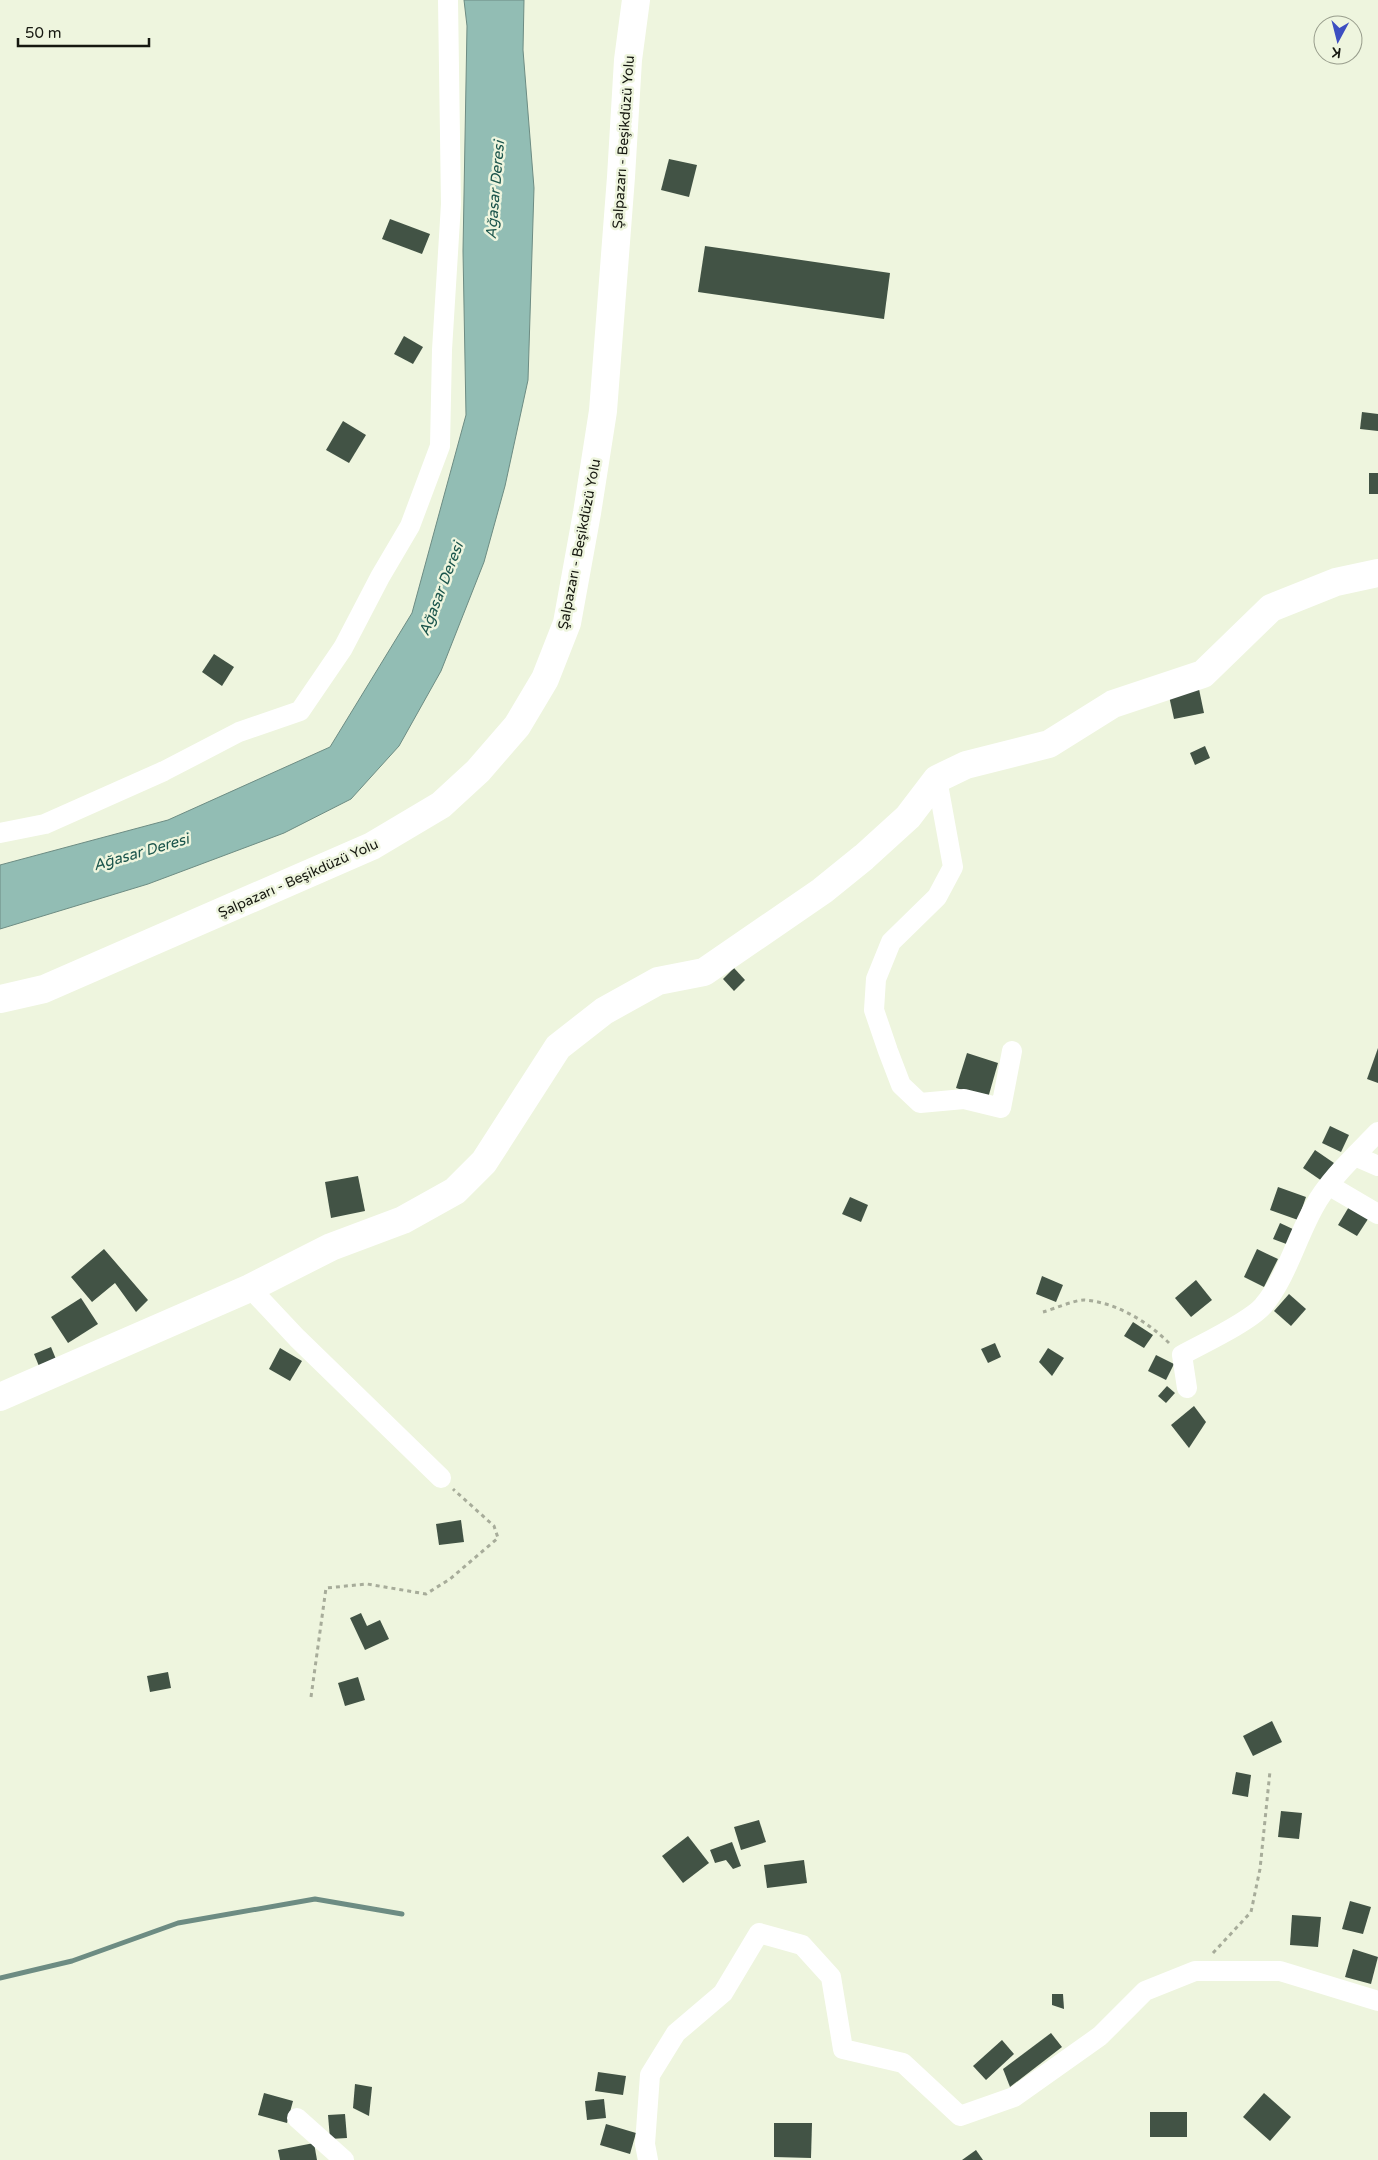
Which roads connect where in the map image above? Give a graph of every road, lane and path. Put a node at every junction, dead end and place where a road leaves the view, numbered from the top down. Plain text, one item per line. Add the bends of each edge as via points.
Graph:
1 (448, 0) edge
2 (636, 0) edge
3 (1378, 573) edge
4 (936, 779) junction
5 (0, 833) edge
6 (0, 999) edge
7 (1012, 1051) dead end
8 (1378, 1132) edge
9 (1355, 1156) junction
10 (1378, 1166) edge
11 (1330, 1186) junction
12 (1378, 1214) edge
13 (250, 1288) junction
14 (1043, 1312) dead end
15 (1182, 1355) junction
16 (1187, 1388) dead end
17 (0, 1396) edge
18 (441, 1478) joint
19 (310, 1697) dead end
20 (1270, 1770) dead end
21 (1196, 1971) junction
22 (1378, 2001) edge
23 (297, 2118) dead end
24 (344, 2160) edge
25 (648, 2160) edge

1 - 5 street via 451,204 440,446 410,526 343,648 300,711 239,732 164,771 45,824
2 - 6 street, Şalpazarı - Beşikdüzü Yolu via 628,60 603,411 587,512 567,623 546,679 517,726 478,771 441,805 372,846 44,989
3 - 4 street via 1336,582 1271,608 1203,674 1113,704 1049,744 966,765
4 - 7 street via 953,867 937,897 891,942 876,979 874,1010 901,1086 920,1103 964,1099 1001,1108
4 - 13 street via 908,817 822,891 704,972 658,981 604,1011 558,1048 484,1162 455,1191 403,1220 331,1248
8 - 9 street
9 - 10 street
9 - 11 street
11 - 12 street
11 - 15 street via 1314,1207 1293,1256 1262,1306
13 - 17 street
13 - 18 street
14 - 15 path via 1083,1300 1122,1309 1154,1328
15 - 16 street
18 - 19 path via 494,1526 498,1538 450,1579 426,1594 367,1584 326,1588
20 - 21 path via 1260,1869 1251,1912
21 - 22 street via 1280,1971
21 - 25 street via 1145,1991 1100,2036 1014,2097 960,2116 903,2063 843,2049 831,1977 802,1945 759,1933 722,1993 676,2033 650,2075 645,2144
23 - 24 street

